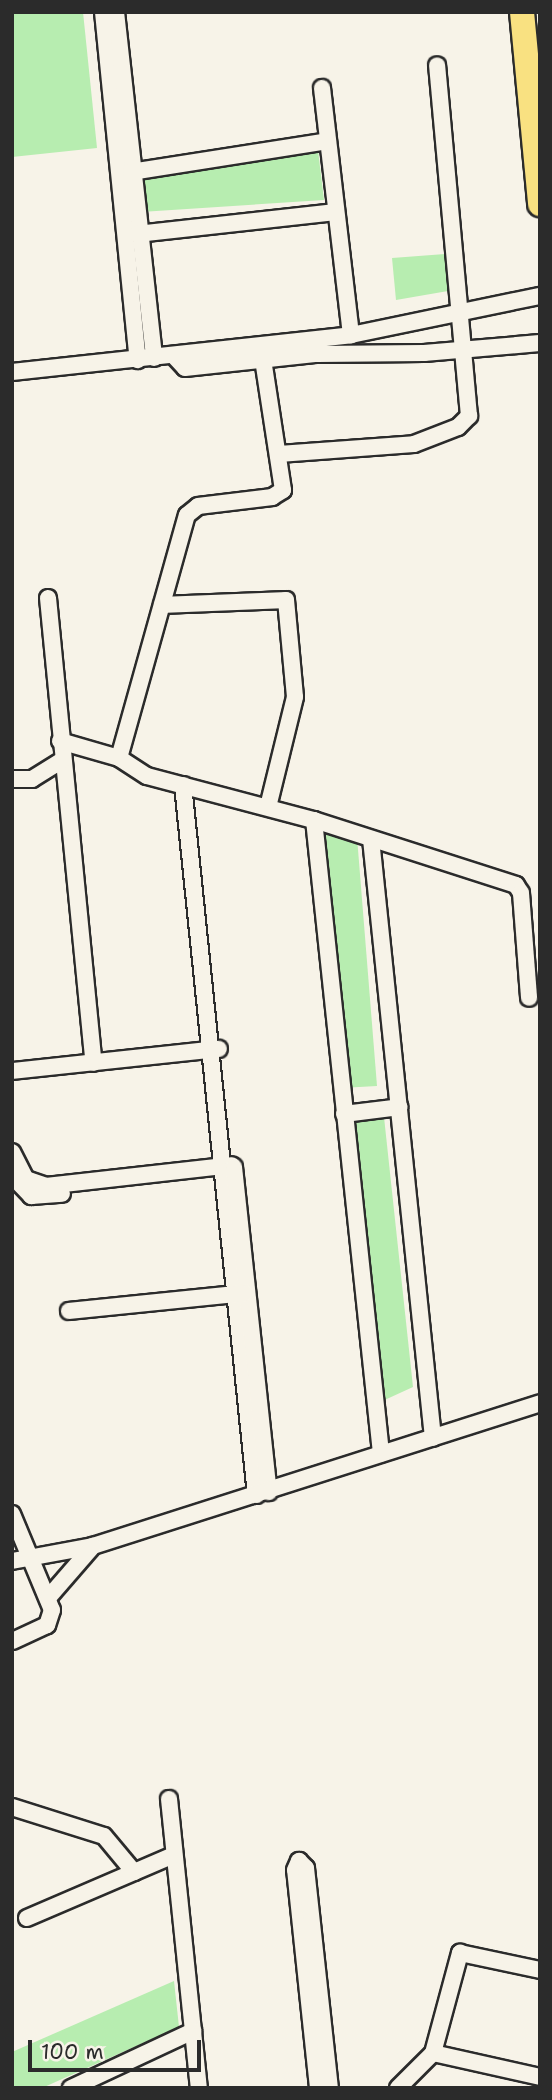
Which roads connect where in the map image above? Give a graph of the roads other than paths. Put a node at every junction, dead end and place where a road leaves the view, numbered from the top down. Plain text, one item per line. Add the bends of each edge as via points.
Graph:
1 (103, 12) edge
2 (116, 12) edge
3 (522, 12) edge
4 (437, 65) dead end
5 (322, 88) dead end
6 (328, 141) junction
7 (131, 172) junction
8 (540, 204) edge
9 (336, 212) junction
10 (138, 234) junction
11 (540, 296) edge
12 (461, 314) junction
13 (351, 335) junction
14 (540, 343) edge
15 (466, 351) junction
16 (174, 356) junction
17 (146, 359) junction
18 (263, 360) junction
19 (12, 372) edge
20 (279, 454) junction
21 (48, 598) dead end
22 (162, 605) junction
23 (60, 741) junction
24 (119, 758) junction
25 (62, 760) junction
26 (12, 779) edge
27 (188, 787) junction
28 (268, 807) junction
29 (314, 820) junction
30 (371, 839) junction
31 (529, 998) dead end
32 (216, 1049) junction
33 (94, 1063) junction
34 (12, 1071) edge
35 (400, 1107) junction
36 (344, 1114) junction
37 (12, 1152) edge
38 (229, 1171) junction
39 (12, 1176) edge
40 (241, 1294) junction
41 (69, 1311) dead end
42 (540, 1403) edge
43 (433, 1438) junction
44 (381, 1453) junction
45 (263, 1494) junction
46 (12, 1514) edge
47 (93, 1546) junction
48 (12, 1561) edge
49 (31, 1561) junction
50 (48, 1598) junction
51 (12, 1641) edge
52 (169, 1800) dead end
53 (12, 1807) edge
54 (174, 1855) junction
55 (134, 1872) junction
56 (27, 1918) dead end
57 (540, 1970) edge
58 (317, 2026) junction
59 (193, 2031) junction
60 (433, 2053) junction
61 (540, 2077) edge
62 (71, 2088) edge
63 (199, 2088) edge
64 (318, 2088) edge
65 (330, 2088) edge
66 (398, 2088) edge

1 - 17 street
2 - 7 street
3 - 8 highway
4 - 12 street
5 - 6 street
6 - 7 street
6 - 9 street
7 - 10 street
9 - 10 street
9 - 13 street
10 - 17 street
11 - 12 street
12 - 13 street
12 - 15 street
13 - 16 street
14 - 15 street
15 - 18 street
15 - 20 street via 470,409 458,427 414,444
16 - 17 street
16 - 18 street via 184,368
17 - 19 street
18 - 20 street
20 - 22 street via 284,484 278,495 198,506 187,515
21 - 23 street
22 - 24 street
22 - 28 street via 286,600 295,697
23 - 24 street
23 - 25 street
24 - 27 street via 147,776
25 - 26 street via 41,776
25 - 33 street
27 - 28 street
27 - 32 street
28 - 29 street
29 - 30 street
29 - 36 street
30 - 31 street via 520,888
30 - 35 street
32 - 33 street
32 - 38 street
33 - 34 street
35 - 36 street
35 - 43 street
36 - 44 street
37 - 38 street via 26,1179 46,1186
38 - 39 street via 40,1197 23,1194
38 - 40 street
40 - 41 street
40 - 45 street
42 - 43 street
43 - 44 street
44 - 45 street
45 - 47 street
46 - 49 street
47 - 49 street
47 - 50 street
48 - 49 street
49 - 50 street
50 - 51 street via 52,1610 47,1625
52 - 54 street
53 - 55 street via 104,1836
54 - 55 street
54 - 59 street
55 - 56 street
57 - 60 street via 460,1953
58 - 58 street via 295,1870 299,1861 306,1868
58 - 64 street
58 - 65 street
59 - 62 street
59 - 63 street
60 - 61 street
60 - 66 street

